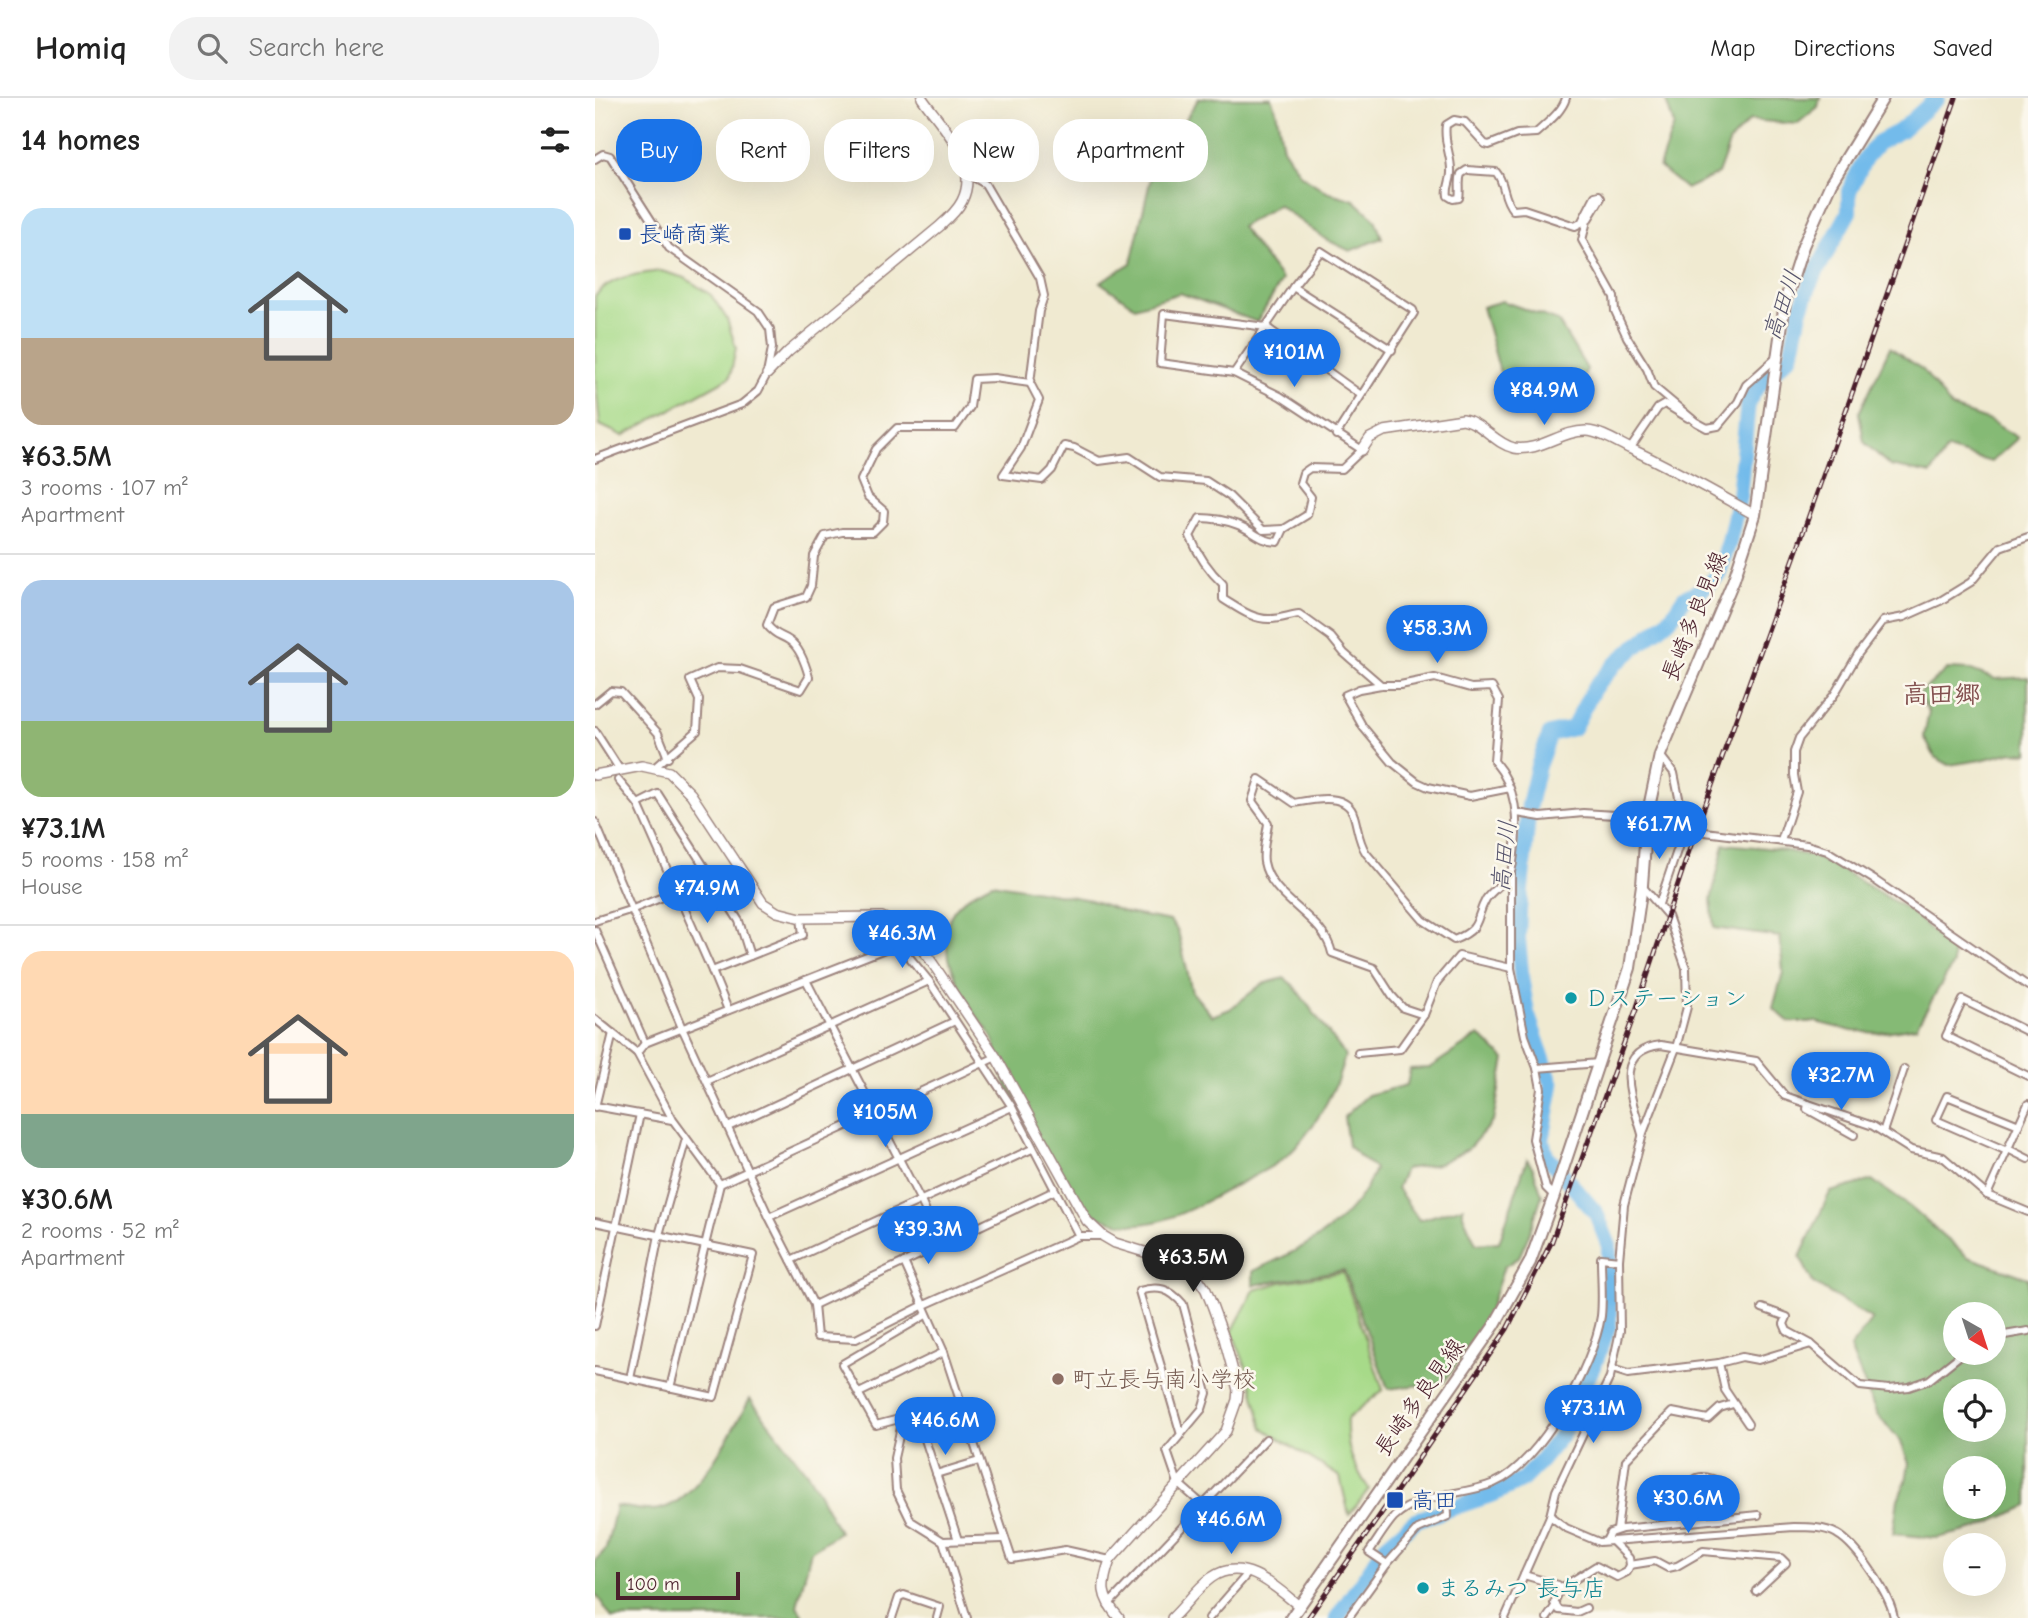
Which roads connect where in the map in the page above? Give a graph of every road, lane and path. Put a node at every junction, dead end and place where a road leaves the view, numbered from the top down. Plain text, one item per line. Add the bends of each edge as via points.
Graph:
1 (922, 98) edge
2 (1566, 98) edge
3 (1883, 98) edge
4 (948, 136) edge
5 (595, 159) edge
6 (967, 182) edge
7 (982, 182) edge
8 (1293, 287) junction
9 (1266, 327) junction
10 (1392, 350) junction
11 (1776, 359) junction
12 (1234, 373) junction
13 (767, 374) junction
14 (1030, 383) junction
15 (1361, 395) junction
16 (1696, 422) junction
17 (1336, 435) junction
18 (1630, 449) junction
19 (1362, 450) junction
20 (595, 459) edge
21 (1751, 513) junction
22 (1284, 529) junction
23 (2028, 537) edge
24 (1381, 685) junction
25 (595, 704) edge
26 (595, 731) edge
27 (1660, 755) junction
28 (667, 758) junction
29 (655, 767) junction
30 (595, 775) edge
31 (619, 775) junction
32 (1510, 788) junction
33 (638, 804) junction
34 (1520, 814) junction
35 (1647, 817) junction
36 (595, 822) edge
37 (1685, 827) junction
38 (1781, 841) junction
39 (1511, 873) junction
40 (710, 878) junction
41 (1642, 886) junction
42 (677, 890) junction
43 (1659, 904) junction
44 (633, 909) junction
45 (801, 918) junction
46 (595, 921) edge
47 (595, 930) edge
48 (913, 938) junction
49 (897, 942) junction
50 (750, 956) junction
51 (1511, 968) junction
52 (712, 971) junction
53 (806, 980) junction
54 (929, 981) junction
55 (2027, 985) edge
56 (728, 1010) junction
57 (1424, 1016) junction
58 (595, 1019) edge
59 (955, 1021) junction
60 (829, 1025) junction
61 (682, 1028) junction
62 (2028, 1032) edge
63 (613, 1033) junction
64 (645, 1043) junction
65 (1676, 1048) junction
66 (637, 1053) junction
67 (1358, 1053) dead end
68 (996, 1057) junction
69 (1599, 1063) junction
70 (982, 1064) junction
71 (1537, 1068) junction
72 (852, 1069) junction
73 (1904, 1069) dead end
74 (2028, 1076) edge
75 (707, 1081) junction
76 (1808, 1104) junction
77 (2028, 1104) edge
78 (595, 1107) edge
79 (1012, 1107) junction
80 (875, 1112) junction
81 (640, 1114) junction
82 (673, 1120) junction
83 (2019, 1125) junction
84 (728, 1127) junction
85 (1883, 1132) junction
86 (1642, 1135) junction
87 (1854, 1135) dead end
88 (686, 1139) junction
89 (1032, 1149) junction
90 (2008, 1150) junction
91 (899, 1158) junction
92 (2028, 1159) edge
93 (749, 1171) junction
94 (720, 1184) junction
95 (1054, 1191) junction
96 (1556, 1191) junction
97 (1987, 1195) junction
98 (921, 1201) junction
99 (2028, 1212) edge
100 (769, 1217) junction
101 (595, 1222) edge
102 (616, 1226) junction
103 (659, 1235) junction
104 (1079, 1236) junction
105 (1103, 1236) junction
106 (705, 1245) junction
107 (941, 1245) junction
108 (1617, 1259) junction
109 (791, 1260) junction
110 (904, 1262) junction
111 (814, 1305) junction
112 (922, 1306) junction
113 (1762, 1308) dead end
114 (926, 1315) junction
115 (595, 1326) edge
116 (2028, 1331) edge
117 (2006, 1335) edge
118 (1811, 1344) junction
119 (944, 1352) junction
120 (1719, 1363) junction
121 (1948, 1365) edge
122 (1612, 1369) junction
123 (595, 1371) edge
124 (630, 1379) junction
125 (670, 1388) junction
126 (859, 1394) junction
127 (1598, 1403) junction
128 (1733, 1404) junction
129 (1563, 1407) junction
130 (903, 1418) junction
131 (1748, 1424) dead end
132 (1181, 1435) junction
133 (1266, 1439) dead end
134 (979, 1461) junction
135 (936, 1474) junction
136 (1178, 1483) junction
137 (1725, 1484) dead end
138 (1447, 1494) junction
139 (1203, 1505) junction
140 (1758, 1515) dead end
141 (1550, 1516) junction
142 (1683, 1522) junction
143 (1617, 1530) junction
144 (1004, 1539) junction
145 (958, 1540) junction
146 (943, 1541) junction
147 (1609, 1541) junction
148 (1110, 1560) junction
149 (1387, 1563) junction
150 (1630, 1565) junction
151 (1249, 1572) junction
152 (1524, 1575) junction
153 (1561, 1588) junction
154 (1756, 1591) dead end
155 (1108, 1605) junction
156 (1556, 1605) junction
157 (1299, 1606) junction
158 (1586, 1608) dead end
159 (892, 1618) edge
160 (937, 1618) edge
161 (967, 1618) edge
162 (1119, 1618) edge
163 (1172, 1618) edge
164 (1209, 1618) edge
165 (1291, 1618) edge
166 (1348, 1618) edge
167 (1505, 1618) edge
168 (1547, 1618) edge
169 (1894, 1618) edge

1 - 4 street
2 - 16 street via 1536,133 1517,134 1489,145 1465,122 1454,120 1446,125 1451,174 1448,196 1459,198 1461,173 1467,170 1496,172 1513,210 1524,209 1575,226 1599,195 1583,240 1654,387
3 - 11 main road, 長崎多良見線 via 1813,221 1785,302
5 - 13 street via 610,156 669,248 758,311 770,329
6 - 13 street via 953,213
7 - 14 street via 1039,278 1044,296
8 - 9 street
8 - 10 street
8 - 10 street via 1321,251 1413,310
9 - 12 street
9 - 12 street via 1164,314 1160,363
9 - 15 street
10 - 15 street
11 - 16 street via 1746,385 1718,426 1707,428
11 - 21 main road, 長崎多良見線
12 - 17 street via 1280,396
13 - 20 street via 758,391 742,404
14 - 22 street via 1039,400 1021,448 1003,475 1042,480 1064,446 1099,461 1129,457 1160,477 1206,481 1229,496 1263,530
14 - 28 street via 974,379 970,407 955,428 897,428 876,449 861,480 868,497 884,511 883,522 873,532 825,536 814,556 806,597 774,607 767,625 792,642 806,664 809,677 801,690 740,670 717,668 690,680 699,700 697,732
15 - 17 street
16 - 18 street via 1665,404
17 - 19 street
18 - 19 street via 1589,431 1517,448 1463,419 1384,431 1370,438
18 - 21 street
19 - 22 street via 1342,469 1310,468 1303,473 1300,483 1311,497 1307,515
21 - 27 main road, 長崎多良見線 via 1734,579
22 - 24 street via 1278,542 1264,541 1240,526 1200,518 1190,536 1203,562 1223,584 1223,599 1257,618 1299,614 1331,637
23 - 38 street via 2000,547 1971,582 1940,601 1883,621 1799,738 1794,752 1797,792
24 - 32 street via 1435,678 1471,688 1492,687 1499,701 1494,761
24 - 32 street via 1345,695 1347,702 1392,762 1408,775 1428,787 1470,796
25 - 28 street via 611,691 621,692 657,733
26 - 31 street
27 - 35 main road, 長崎多良見線
27 - 37 street via 1674,774
28 - 29 street
29 - 31 street via 642,766
29 - 45 street via 682,783 763,903
30 - 31 street
31 - 33 street
32 - 34 street
33 - 40 street via 658,794
33 - 42 street
34 - 35 street
34 - 39 street
35 - 41 main road, 長崎多良見線
36 - 44 street
37 - 38 street
37 - 43 street
38 - 55 street via 1827,851
39 - 51 street
39 - 57 street via 1486,898 1477,925 1454,940 1423,920 1366,853 1358,840 1353,812 1342,802 1322,798 1294,803 1259,779 1252,801 1268,823 1264,862 1278,890 1329,940 1332,953 1374,968 1403,1008
40 - 42 street
40 - 50 street via 739,921
41 - 43 street
41 - 69 main road, 長崎多良見線 via 1630,968
42 - 44 street
42 - 52 street
43 - 65 street via 1668,916 1686,968 1687,1007
44 - 46 street
44 - 61 street
45 - 48 street via 882,918
45 - 50 street via 803,934
47 - 64 street
48 - 49 street
48 - 68 street
49 - 53 street
49 - 54 street
50 - 52 street
51 - 57 street via 1459,956 1437,982
51 - 71 street via 1525,1036
52 - 56 street
53 - 56 street
53 - 60 street
54 - 59 street
54 - 60 street
56 - 61 street
57 - 67 street via 1400,1049
58 - 63 street
59 - 70 street
59 - 72 street
60 - 72 street
60 - 75 street
61 - 64 street
61 - 75 street
62 - 74 street via 1963,1000 1946,1036
63 - 66 street
63 - 78 street
64 - 66 street
65 - 76 street via 1756,1061 1784,1096
65 - 86 street
65 - 86 street via 1645,1047 1630,1062 1627,1072
66 - 82 street
68 - 70 street
68 - 105 street via 1076,1204
69 - 71 street
69 - 96 main road, 長崎多良見線
70 - 79 street
70 - 80 street
71 - 96 street via 1541,1089 1533,1139 1546,1188
72 - 80 street
72 - 84 street
73 - 85 street
75 - 84 street
76 - 85 street
76 - 87 street via 1807,1109
77 - 83 street
78 - 81 street
79 - 89 street
79 - 91 street
80 - 91 street
80 - 93 street
81 - 82 street
81 - 102 street
82 - 88 street
83 - 90 street
83 - 90 street via 1947,1096 1936,1119
84 - 93 street
85 - 97 street via 1911,1150 1943,1157
86 - 108 street via 1624,1205
88 - 94 street
88 - 103 street
89 - 95 street
89 - 98 street
90 - 92 street
90 - 97 street
91 - 98 street
91 - 100 street
93 - 94 street
93 - 100 street
94 - 106 street
95 - 104 street
95 - 107 street
96 - 157 main road, 長崎多良見線 via 1530,1262 1494,1326
97 - 99 street
98 - 107 street
98 - 109 street
100 - 109 street
101 - 102 street
102 - 103 street
102 - 115 street
103 - 106 street
103 - 124 street
104 - 105 street
104 - 112 street
105 - 136 street via 1186,1267 1206,1290 1224,1338 1238,1390 1231,1422
106 - 125 street
106 - 125 street via 753,1255 714,1397
107 - 110 street
108 - 122 street via 1620,1331
108 - 129 street via 1601,1258 1601,1316 1595,1340
109 - 111 street
110 - 111 street
110 - 112 street
111 - 112 street via 817,1337 856,1339
112 - 114 street
113 - 118 street via 1787,1317 1787,1331
114 - 119 street
114 - 126 street via 842,1364
116 - 117 street
118 - 120 street via 1758,1360 1742,1357
118 - 121 street via 1860,1385 1909,1387 1929,1380
119 - 126 street
119 - 134 street
120 - 122 street via 1628,1374
120 - 128 street
122 - 127 street
123 - 124 street
124 - 125 street
126 - 130 street via 876,1425
127 - 129 street
127 - 141 street via 1556,1491
128 - 131 street
128 - 143 street via 1708,1419 1672,1412 1641,1443 1626,1460
129 - 138 street via 1552,1429 1519,1468 1476,1490
130 - 135 street via 916,1415
130 - 146 street via 894,1458 896,1490 911,1521
132 - 132 street via 1202,1409 1207,1393 1183,1304 1174,1293 1152,1286 1139,1291
132 - 136 street via 1167,1451
133 - 139 street
134 - 135 street
134 - 144 street
135 - 145 street
136 - 139 street
136 - 148 street
137 - 142 street via 1707,1475 1695,1479
138 - 149 street via 1448,1516 1418,1529
138 - 149 street via 1395,1517 1369,1552
139 - 155 street
140 - 142 street
141 - 147 street via 1599,1542
141 - 152 street
142 - 143 street
143 - 147 street via 1610,1533
144 - 145 street
144 - 148 street via 1012,1559 1066,1550
145 - 146 street
146 - 161 street
147 - 150 street via 1629,1558
147 - 169 street via 1814,1528 1836,1534 1851,1545 1887,1593
148 - 155 street via 1103,1579
149 - 166 street
150 - 153 street via 1617,1577 1596,1566
150 - 154 street via 1655,1561 1677,1566 1703,1551 1781,1558 1786,1563 1782,1569
151 - 157 street via 1266,1579
151 - 163 street via 1229,1571 1212,1577
151 - 164 street
152 - 153 street
152 - 167 street
153 - 156 street
155 - 162 street
156 - 158 street via 1568,1612
156 - 168 street
157 - 165 main road, 長崎多良見線
159 - 160 street via 899,1597 904,1595 940,1608

